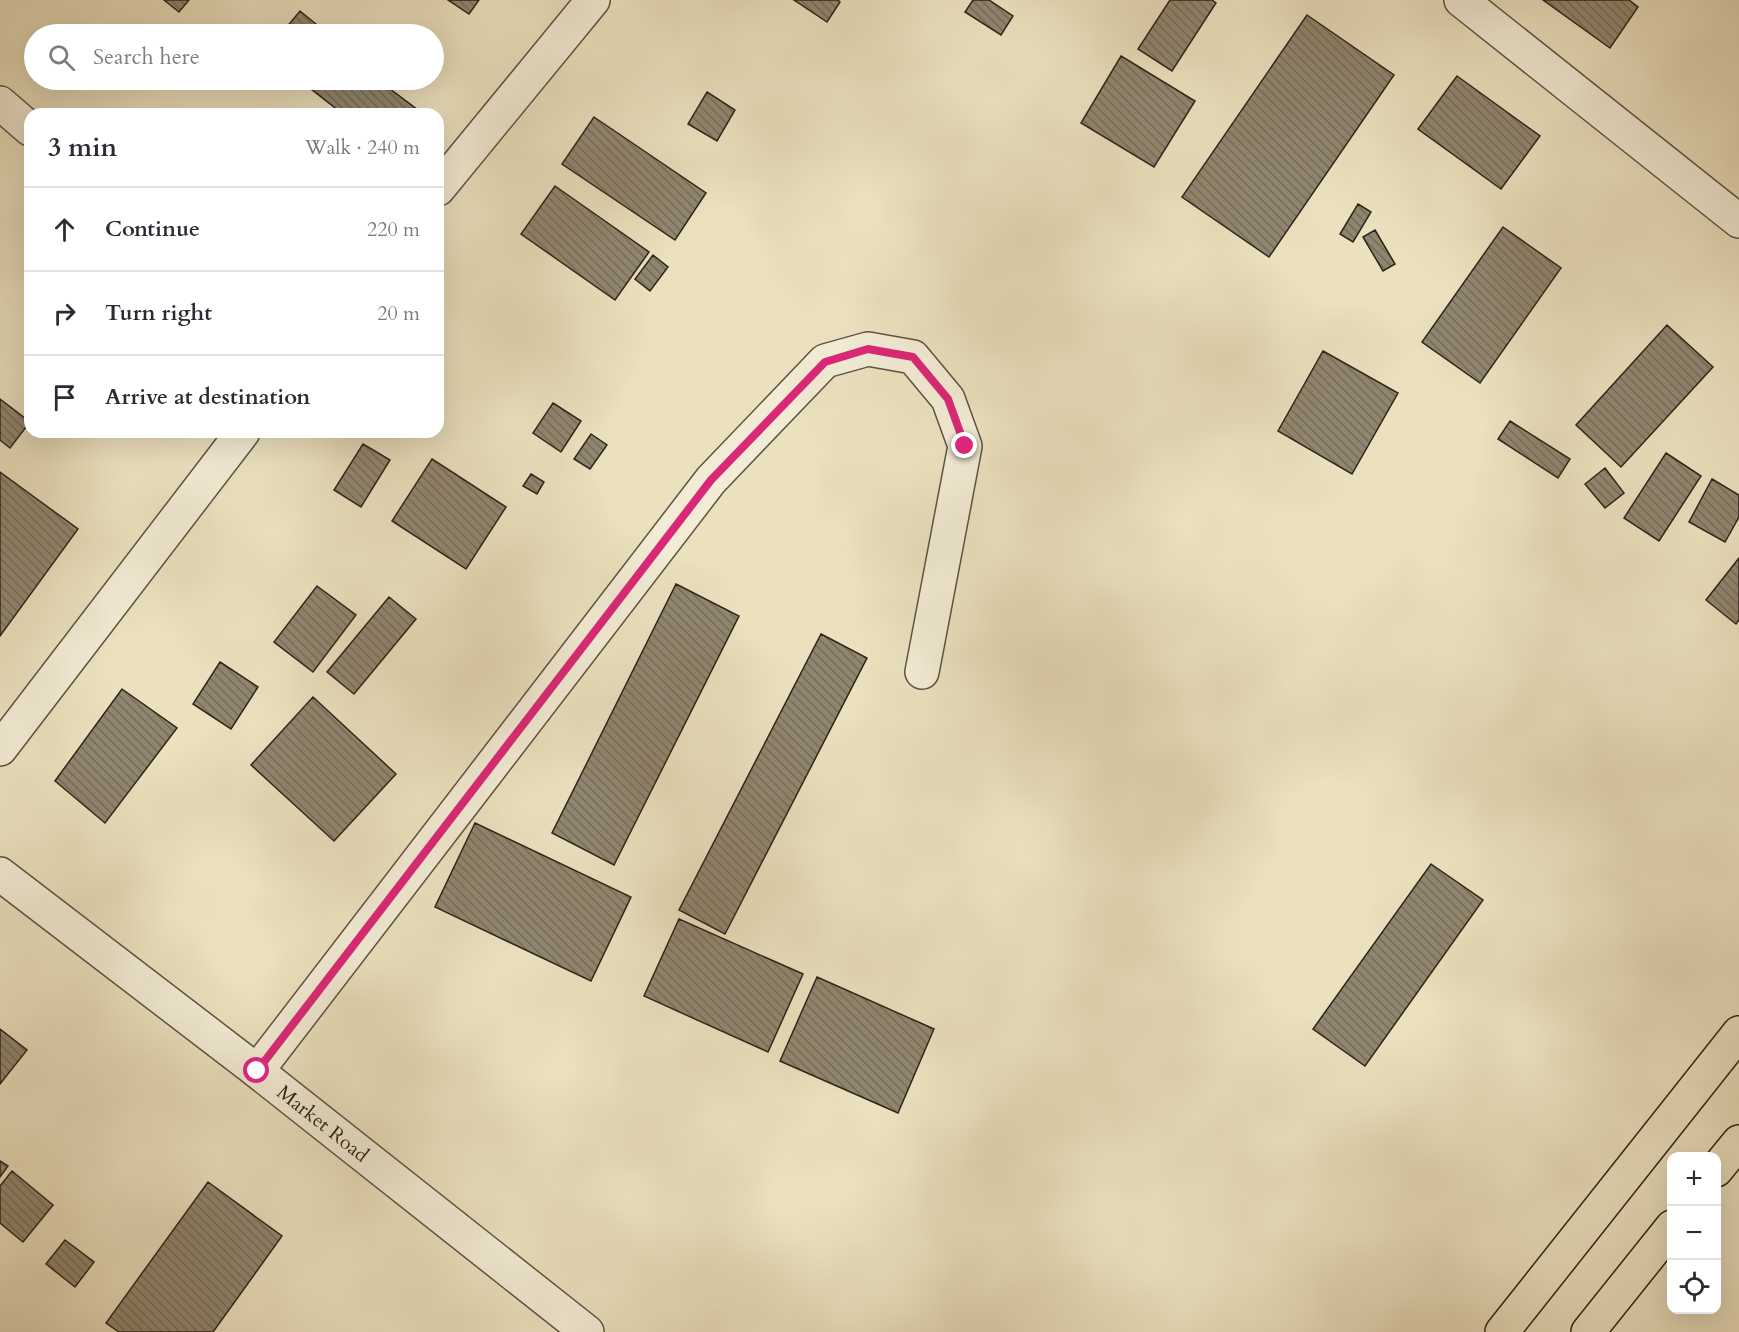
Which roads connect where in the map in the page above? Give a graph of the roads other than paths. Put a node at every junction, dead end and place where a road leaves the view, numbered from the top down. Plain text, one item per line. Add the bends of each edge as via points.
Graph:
1 (593, 0) edge
2 (1461, 0) edge
3 (0, 103) edge
4 (24, 124) edge
5 (444, 182) edge
6 (1739, 221) edge
7 (238, 438) edge
8 (922, 672) dead end
9 (0, 749) edge
10 (0, 874) edge
11 (1739, 1033) edge
12 (257, 1071) junction
13 (1739, 1142) edge
14 (1721, 1164) edge
15 (1667, 1232) edge
16 (587, 1332) edge
17 (1502, 1332) edge
18 (1588, 1332) edge

1 - 5 street
2 - 6 street
3 - 4 street
7 - 9 street
8 - 12 street via 965,446 948,399 913,357 868,349 825,362 711,480
10 - 12 street, Market Road
11 - 17 main road
12 - 16 street, Market Road
13 - 14 main road
15 - 18 main road

